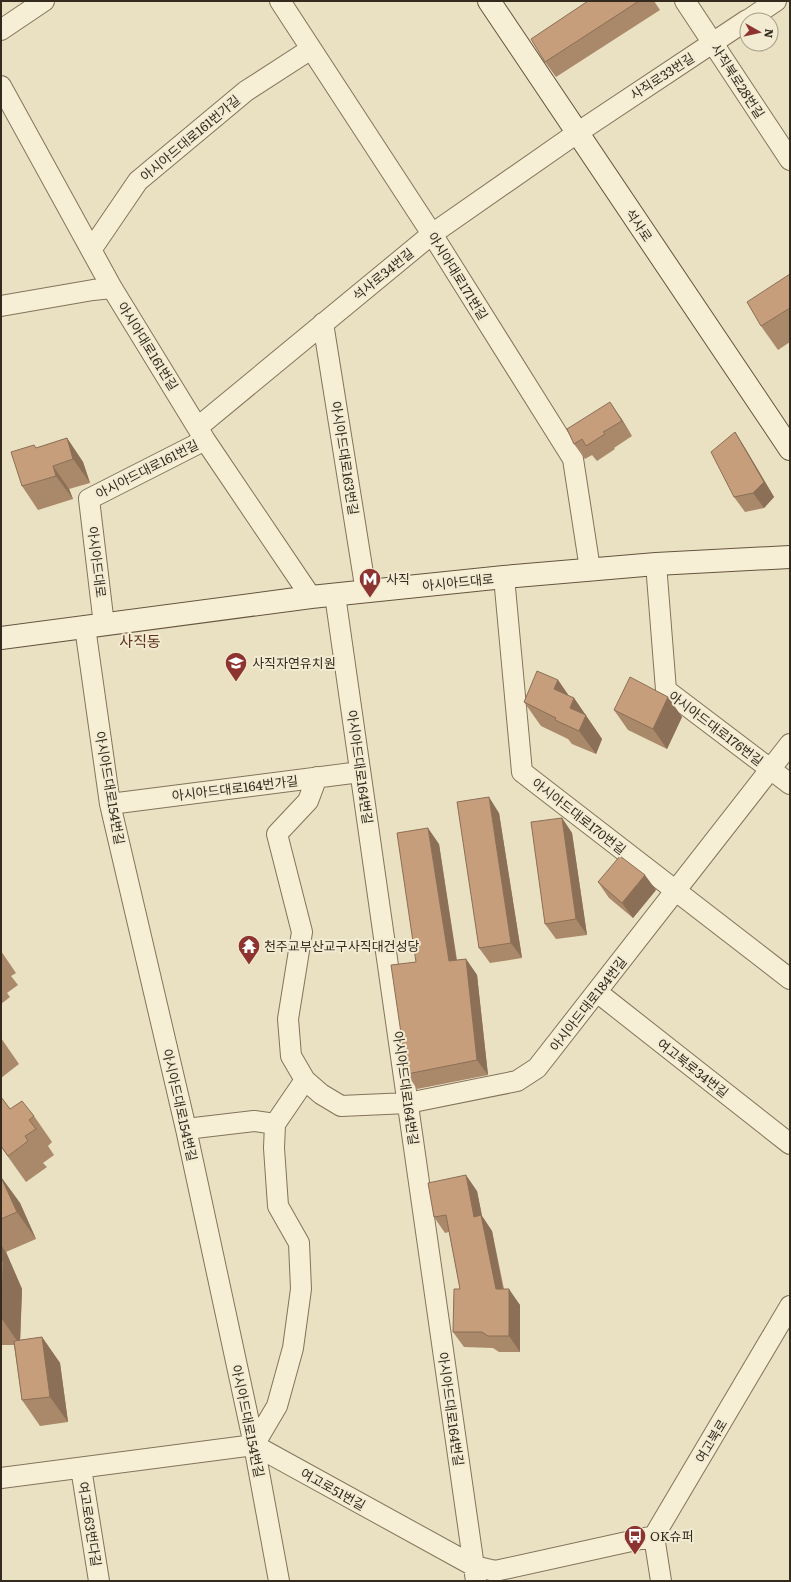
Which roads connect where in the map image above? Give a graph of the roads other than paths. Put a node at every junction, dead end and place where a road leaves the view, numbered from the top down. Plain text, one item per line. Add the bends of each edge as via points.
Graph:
1 (44, 1) edge
2 (280, 1) edge
3 (489, 1) edge
4 (685, 1) edge
5 (776, 1) edge
6 (759, 12) edge
7 (739, 25) edge
8 (1, 30) edge
9 (713, 43) junction
10 (311, 49) junction
11 (1, 86) edge
12 (576, 133) junction
13 (790, 160) edge
14 (432, 234) junction
15 (90, 250) junction
16 (112, 288) junction
17 (1, 306) edge
18 (323, 323) junction
19 (202, 434) junction
20 (790, 449) edge
21 (89, 499) joint
22 (790, 558) edge
23 (656, 564) junction
24 (590, 569) junction
25 (504, 577) junction
26 (366, 592) junction
27 (335, 595) junction
28 (311, 598) junction
29 (94, 626) junction
30 (1, 638) edge
31 (790, 744) edge
32 (770, 770) junction
33 (360, 772) junction
34 (317, 777) junction
35 (790, 784) edge
36 (110, 804) junction
37 (676, 891) junction
38 (790, 979) edge
39 (597, 992) junction
40 (305, 1080) junction
41 (408, 1102) junction
42 (275, 1124) junction
43 (186, 1129) junction
44 (790, 1144) edge
45 (790, 1306) edge
46 (254, 1445) junction
47 (81, 1468) junction
48 (1, 1478) edge
49 (654, 1536) junction
50 (475, 1574) edge
51 (99, 1581) edge
52 (280, 1581) edge
53 (661, 1581) edge

1 - 8 street
2 - 10 street, 아시아대로171번길
3 - 12 main road, 석사로
4 - 9 street, 사직북로28번길
5 - 6 street, 사직로33번길
7 - 9 street, 사직로33번길
9 - 12 street, 사직로33번길
9 - 13 street, 사직북로28번길
10 - 14 street, 아시아대로171번길
10 - 15 street, 아시아드대로161번가길 via 246,91 138,181
11 - 15 street, 아시아대로161번길
12 - 14 street, 석사로34번길
12 - 20 main road, 석사로
14 - 18 street, 석사로34번길
14 - 24 street, 아시아대로171번길 via 573,459
15 - 16 street, 아시아대로161번길
16 - 17 street
16 - 19 street, 아시아대로161번길
18 - 19 street, 석사로34번길
18 - 26 street, 아시아드대로163번길
19 - 21 street, 아시아드대로161번길
19 - 28 street, 아시아대로161번길
21 - 29 street, 아시아드대로
22 - 23 main road, 아시아드대로
23 - 24 main road, 아시아드대로
23 - 32 street, 아시아드대로176번길 via 666,690
24 - 25 main road, 아시아드대로
25 - 26 main road, 아시아드대로
25 - 37 street, 아시아드대로170번길 via 522,772
26 - 27 main road, 아시아드대로
27 - 28 main road, 아시아드대로
27 - 33 street, 아시아드대로164번길
28 - 29 main road, 아시아드대로
29 - 30 main road, 아시아드대로
29 - 36 street, 아시아드대로154번길
31 - 32 street, 아시아드대로184번길
32 - 35 street, 아시아드대로176번길
32 - 37 street, 아시아드대로184번길
33 - 34 street, 아시아드대로164번가길
33 - 41 street, 아시아드대로164번길
34 - 36 street, 아시아드대로164번가길
34 - 40 street, 아시아드대로184번길 via 308,801 277,834 302,932 288,1019 291,1056
36 - 43 street, 아시아드대로154번길
37 - 38 street, 아시아드대로170번길
37 - 39 street, 아시아드대로184번길
39 - 41 street, 아시아드대로184번길 via 537,1068 517,1081
39 - 44 street, 여고북로34번길
40 - 41 street, 아시아드대로184번길 via 341,1106
40 - 42 street
41 - 50 street, 아시아드대로164번길
42 - 43 street via 254,1121
42 - 46 street via 278,1206 299,1243 301,1289 293,1348 277,1406
43 - 46 street, 아시아드대로154번길
45 - 49 street, 여고북로
46 - 47 street
46 - 50 street, 여고로51번길
46 - 52 street, 아시아드대로154번길
47 - 48 street
47 - 51 street, 여고로63번다길
49 - 50 street, 여고로51번길
49 - 53 street

